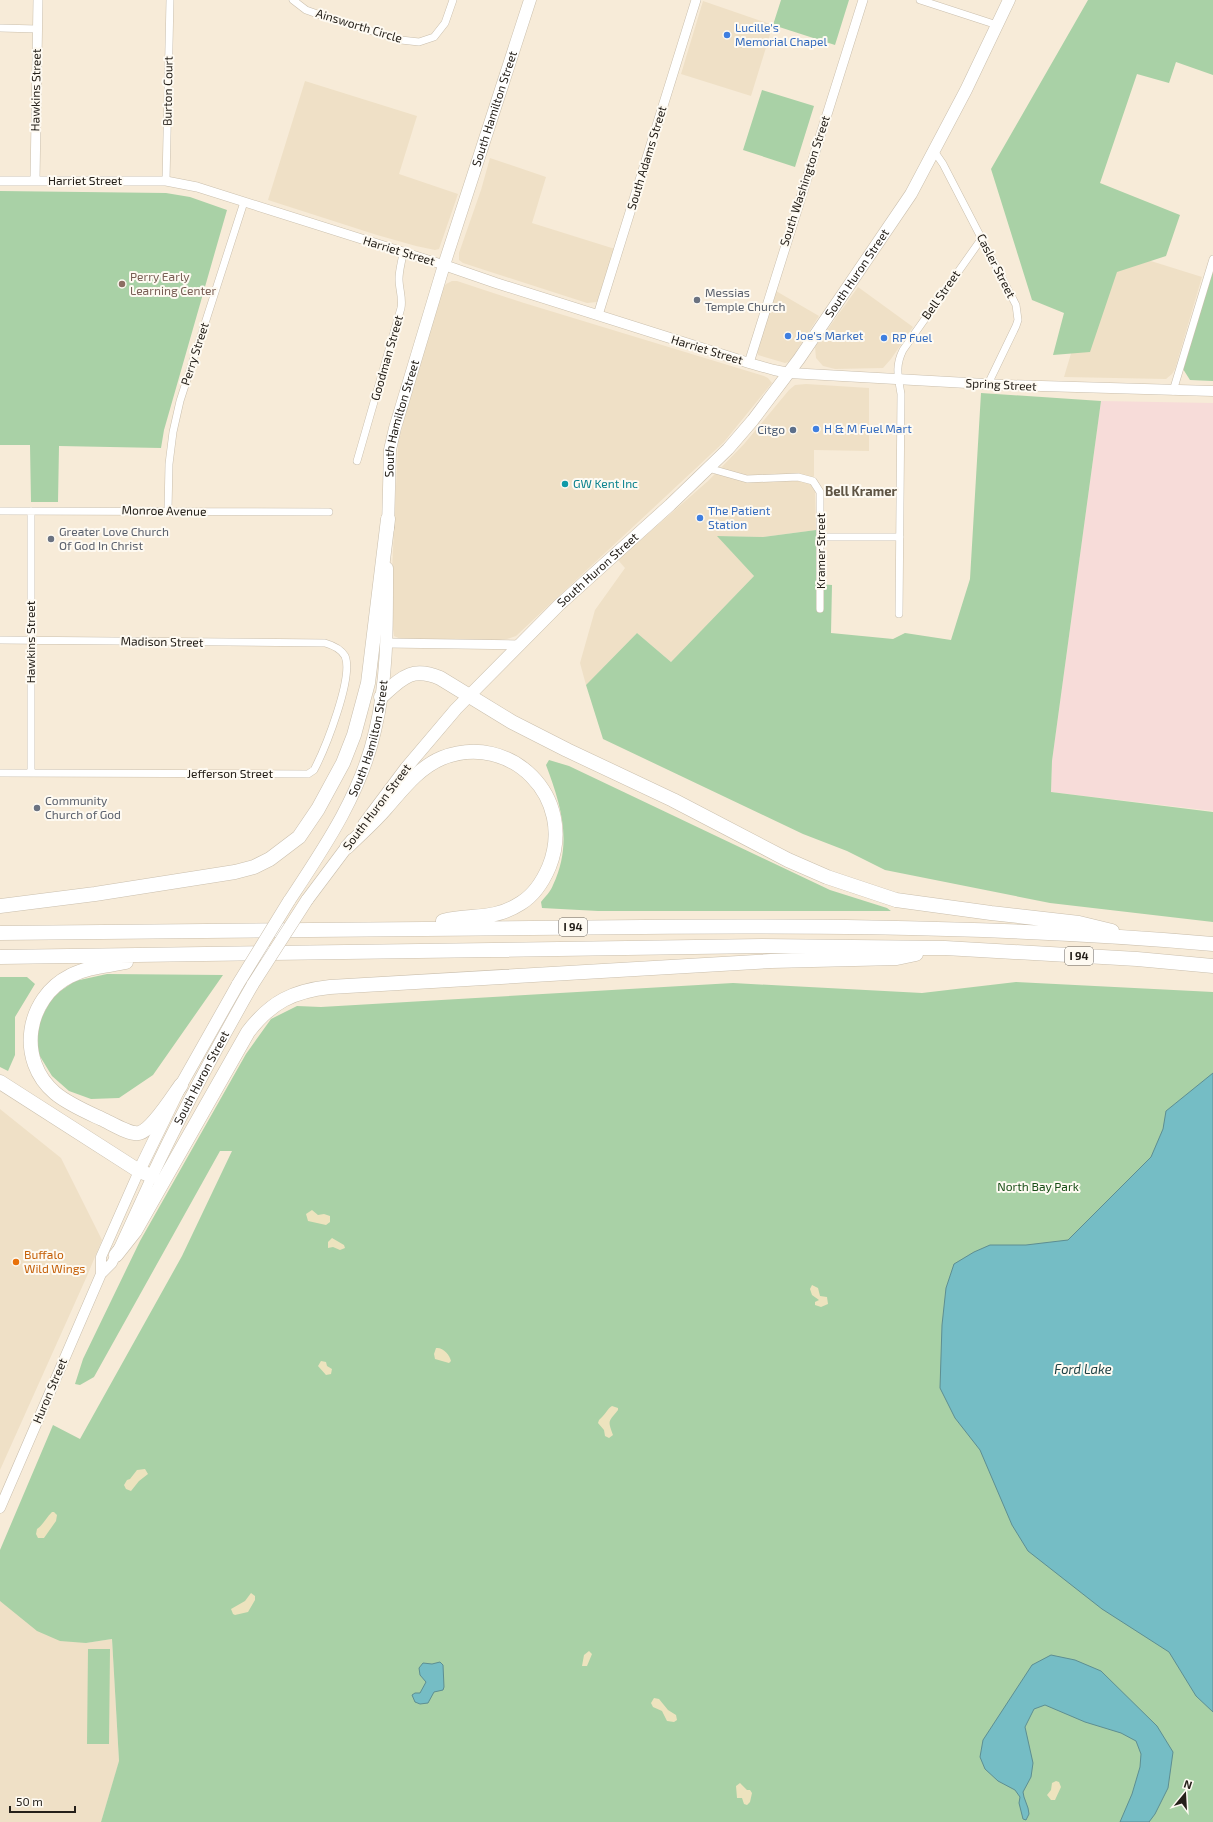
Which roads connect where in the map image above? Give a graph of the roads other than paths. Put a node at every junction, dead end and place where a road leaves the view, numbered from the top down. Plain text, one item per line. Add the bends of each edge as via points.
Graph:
1 (38, 0) edge
2 (170, 0) edge
3 (294, 0) edge
4 (453, 0) edge
5 (530, 0) edge
6 (696, 0) edge
7 (863, 0) edge
8 (920, 0) edge
9 (1009, 0) edge
10 (997, 25) junction
11 (0, 28) edge
12 (37, 29) junction
13 (934, 151) junction
14 (35, 180) junction
15 (0, 181) edge
16 (166, 181) junction
17 (244, 202) junction
18 (982, 238) junction
19 (403, 253) junction
20 (1213, 260) edge
21 (444, 265) junction
22 (598, 315) junction
23 (749, 363) junction
24 (789, 373) junction
25 (898, 380) junction
26 (988, 384) junction
27 (1173, 391) junction
28 (1213, 391) edge
29 (357, 461) dead end
30 (708, 468) junction
31 (168, 510) junction
32 (0, 511) edge
33 (31, 511) junction
34 (329, 512) dead end
35 (388, 519) junction
36 (821, 537) junction
37 (900, 537) junction
38 (820, 609) dead end
39 (899, 614) dead end
40 (0, 640) edge
41 (31, 641) junction
42 (325, 643) joint
43 (387, 643) junction
44 (519, 645) junction
45 (470, 696) junction
46 (381, 698) junction
47 (31, 773) junction
48 (0, 774) edge
49 (327, 843) joint
50 (347, 847) junction
51 (0, 906) edge
52 (413, 929) junction
53 (0, 933) edge
54 (1146, 938) junction
55 (1213, 944) edge
56 (945, 948) junction
57 (153, 956) junction
58 (0, 957) edge
59 (1213, 966) edge
60 (0, 1082) edge
61 (181, 1085) junction
62 (139, 1171) junction
63 (152, 1176) junction
64 (116, 1254) junction
65 (101, 1274) junction
66 (0, 1508) edge

1 - 12 street, Hawkins Street
2 - 16 street, Burton Court
3 - 4 street, Ainsworth Circle via 306,10 323,16 401,40 419,42 434,37 445,23
5 - 21 main road, South Hamilton Street
6 - 22 street, South Adams Street
7 - 23 street, South Washington Street
8 - 10 street
9 - 10 main road, South Huron Street
10 - 13 main road, South Huron Street
11 - 12 street
12 - 14 street, Hawkins Street
13 - 18 street, Casler Street
13 - 24 main road, South Huron Street via 912,194
14 - 15 street, Harriet Street
14 - 16 street, Harriet Street
16 - 17 street, Harriet Street via 197,187
17 - 19 street, Harriet Street
17 - 31 street, Perry Street via 180,401 169,464
18 - 25 street, Bell Street via 903,350 898,360
18 - 26 street, Casler Street via 1016,305 1018,320
19 - 21 street, Harriet Street
19 - 29 street, Goodman Street via 399,277 401,308
20 - 27 street
21 - 22 main road, Harriet Street
21 - 35 main road, South Hamilton Street via 390,450
22 - 23 main road, Harriet Street
23 - 24 main road, Harriet Street
24 - 25 main road, Spring Street
24 - 30 main road, South Huron Street via 753,420
25 - 26 main road, Spring Street
25 - 37 street, Bell Street via 901,394
26 - 27 main road, Spring Street
27 - 28 main road, Spring Street
30 - 36 street, Kramer Street via 747,479 798,478 813,481 820,492
30 - 44 main road, South Huron Street
31 - 33 street, Monroe Avenue
31 - 34 street, Monroe Avenue
32 - 33 street, Monroe Avenue
33 - 41 street, Hawkins Street
35 - 43 main road, South Hamilton Street
35 - 51 highway via 379,577 371,662 361,712 343,763 318,809 299,836 270,859 254,867 234,872
36 - 37 street
36 - 38 street, Kramer Street
37 - 39 street, Bell Street
40 - 41 street, Madison Street
41 - 42 street, Madison Street
41 - 47 street, Hawkins Street
42 - 47 street, Jefferson Street via 333,645 344,656 345,678 334,726 314,770 308,774
43 - 44 street
43 - 46 main road, South Hamilton Street
44 - 45 main road, South Huron Street
45 - 46 highway via 440,678 419,672 402,678
45 - 50 main road, South Huron Street via 406,768
45 - 54 highway via 555,744 827,877 896,900 1079,923
46 - 49 main road, South Hamilton Street via 366,764 350,801
47 - 48 street, Jefferson Street
49 - 61 main road, South Huron Street, bridge via 238,984
50 - 52 highway via 425,768 456,753 490,753 509,760 535,779 551,807 556,841 553,858 535,891 506,911 484,917 448,920
50 - 63 main road, South Huron Street, bridge via 307,900 253,984 202,1073
52 - 53 highway, I 94
52 - 54 highway, I 94 via 902,927
54 - 55 highway, I 94
56 - 57 highway, I 94 via 762,946
56 - 59 highway, I 94
56 - 64 highway via 897,958 771,961 330,987 309,989 292,995 267,1010 248,1032 135,1232
57 - 58 highway, I 94
57 - 61 highway via 82,970 58,983 41,1002 33,1019 30,1048 34,1064 42,1079 54,1093 122,1129 137,1133 148,1128
60 - 62 highway
61 - 62 main road, South Huron Street
62 - 63 highway
62 - 65 main road, South Huron Street via 101,1257
63 - 64 main road, South Huron Street
64 - 65 main road, South Huron Street via 112,1263
65 - 66 main road, Huron Street

